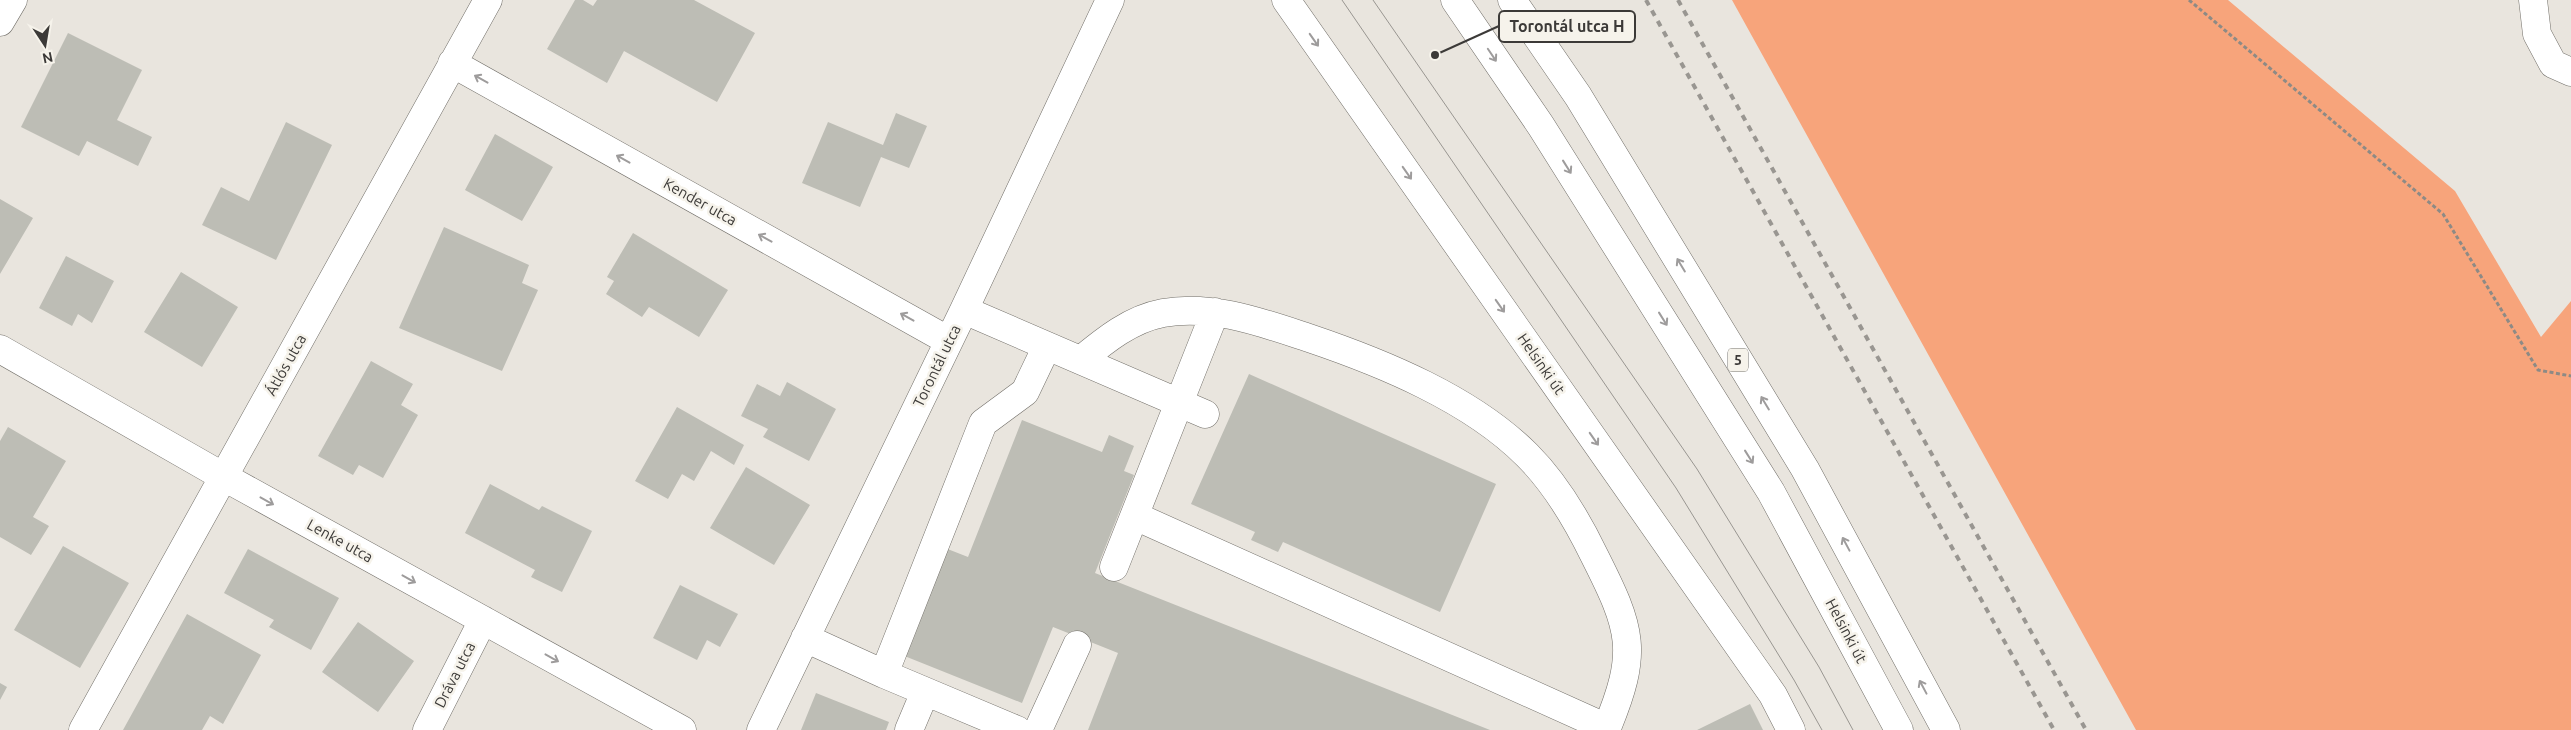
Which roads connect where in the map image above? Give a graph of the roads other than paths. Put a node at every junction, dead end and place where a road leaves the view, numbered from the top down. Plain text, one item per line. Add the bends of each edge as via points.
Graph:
1 (12, 0) edge
2 (488, 0) edge
3 (1110, 0) edge
4 (1286, 0) edge
5 (1455, 0) edge
6 (1512, 0) edge
7 (2534, 0) edge
8 (0, 22) edge
9 (452, 63) junction
10 (2571, 72) edge
11 (964, 310) junction
12 (1215, 312) junction
13 (949, 341) junction
14 (1047, 346) junction
15 (0, 349) edge
16 (1081, 360) junction
17 (1178, 402) junction
18 (1205, 414) dead end
19 (224, 477) junction
20 (1135, 516) junction
21 (1114, 567) dead end
22 (483, 620) junction
23 (805, 638) junction
24 (1077, 645) dead end
25 (884, 674) junction
26 (925, 692) junction
27 (1606, 729) edge
28 (83, 730) edge
29 (427, 730) edge
30 (682, 730) edge
31 (761, 730) edge
32 (909, 730) edge
33 (1017, 730) edge
34 (1038, 730) edge
35 (1791, 730) edge
36 (1900, 730) edge
37 (1946, 730) edge

1 - 8 street
2 - 9 street, Átlós utca
3 - 11 street, Torontál utca
4 -> 35 street, Helsinki út via 1773,696
5 -> 36 street, Helsinki út via 1541,126 1771,492
37 -> 6 street, 5 via 1805,469 1578,96
7 - 10 street via 2537,34 2553,64
13 -> 9 street, Kender utca
9 - 19 street, Átlós utca
11 - 13 street, Torontál utca
11 - 14 street
12 - 16 street via 1180,311 1147,317 1106,339
12 - 17 street
12 - 27 street via 1272,326 1340,349 1416,382 1471,410 1528,456 1553,486 1581,529 1614,594 1626,631 1629,655 1624,682
13 - 23 street, Torontál utca
14 - 16 street
14 - 25 street via 1025,392 982,422
15 - 19 street, Lenke utca
16 - 17 street
17 - 18 street
17 - 20 street
19 -> 22 street, Lenke utca
19 - 28 street, Átlós utca
20 - 21 street
20 - 27 street
22 - 29 street, Dráva utca
22 -> 30 street, Lenke utca
23 - 25 street
23 - 31 street, Torontál utca
24 - 34 street
25 - 26 street
26 - 32 street
26 - 33 street

